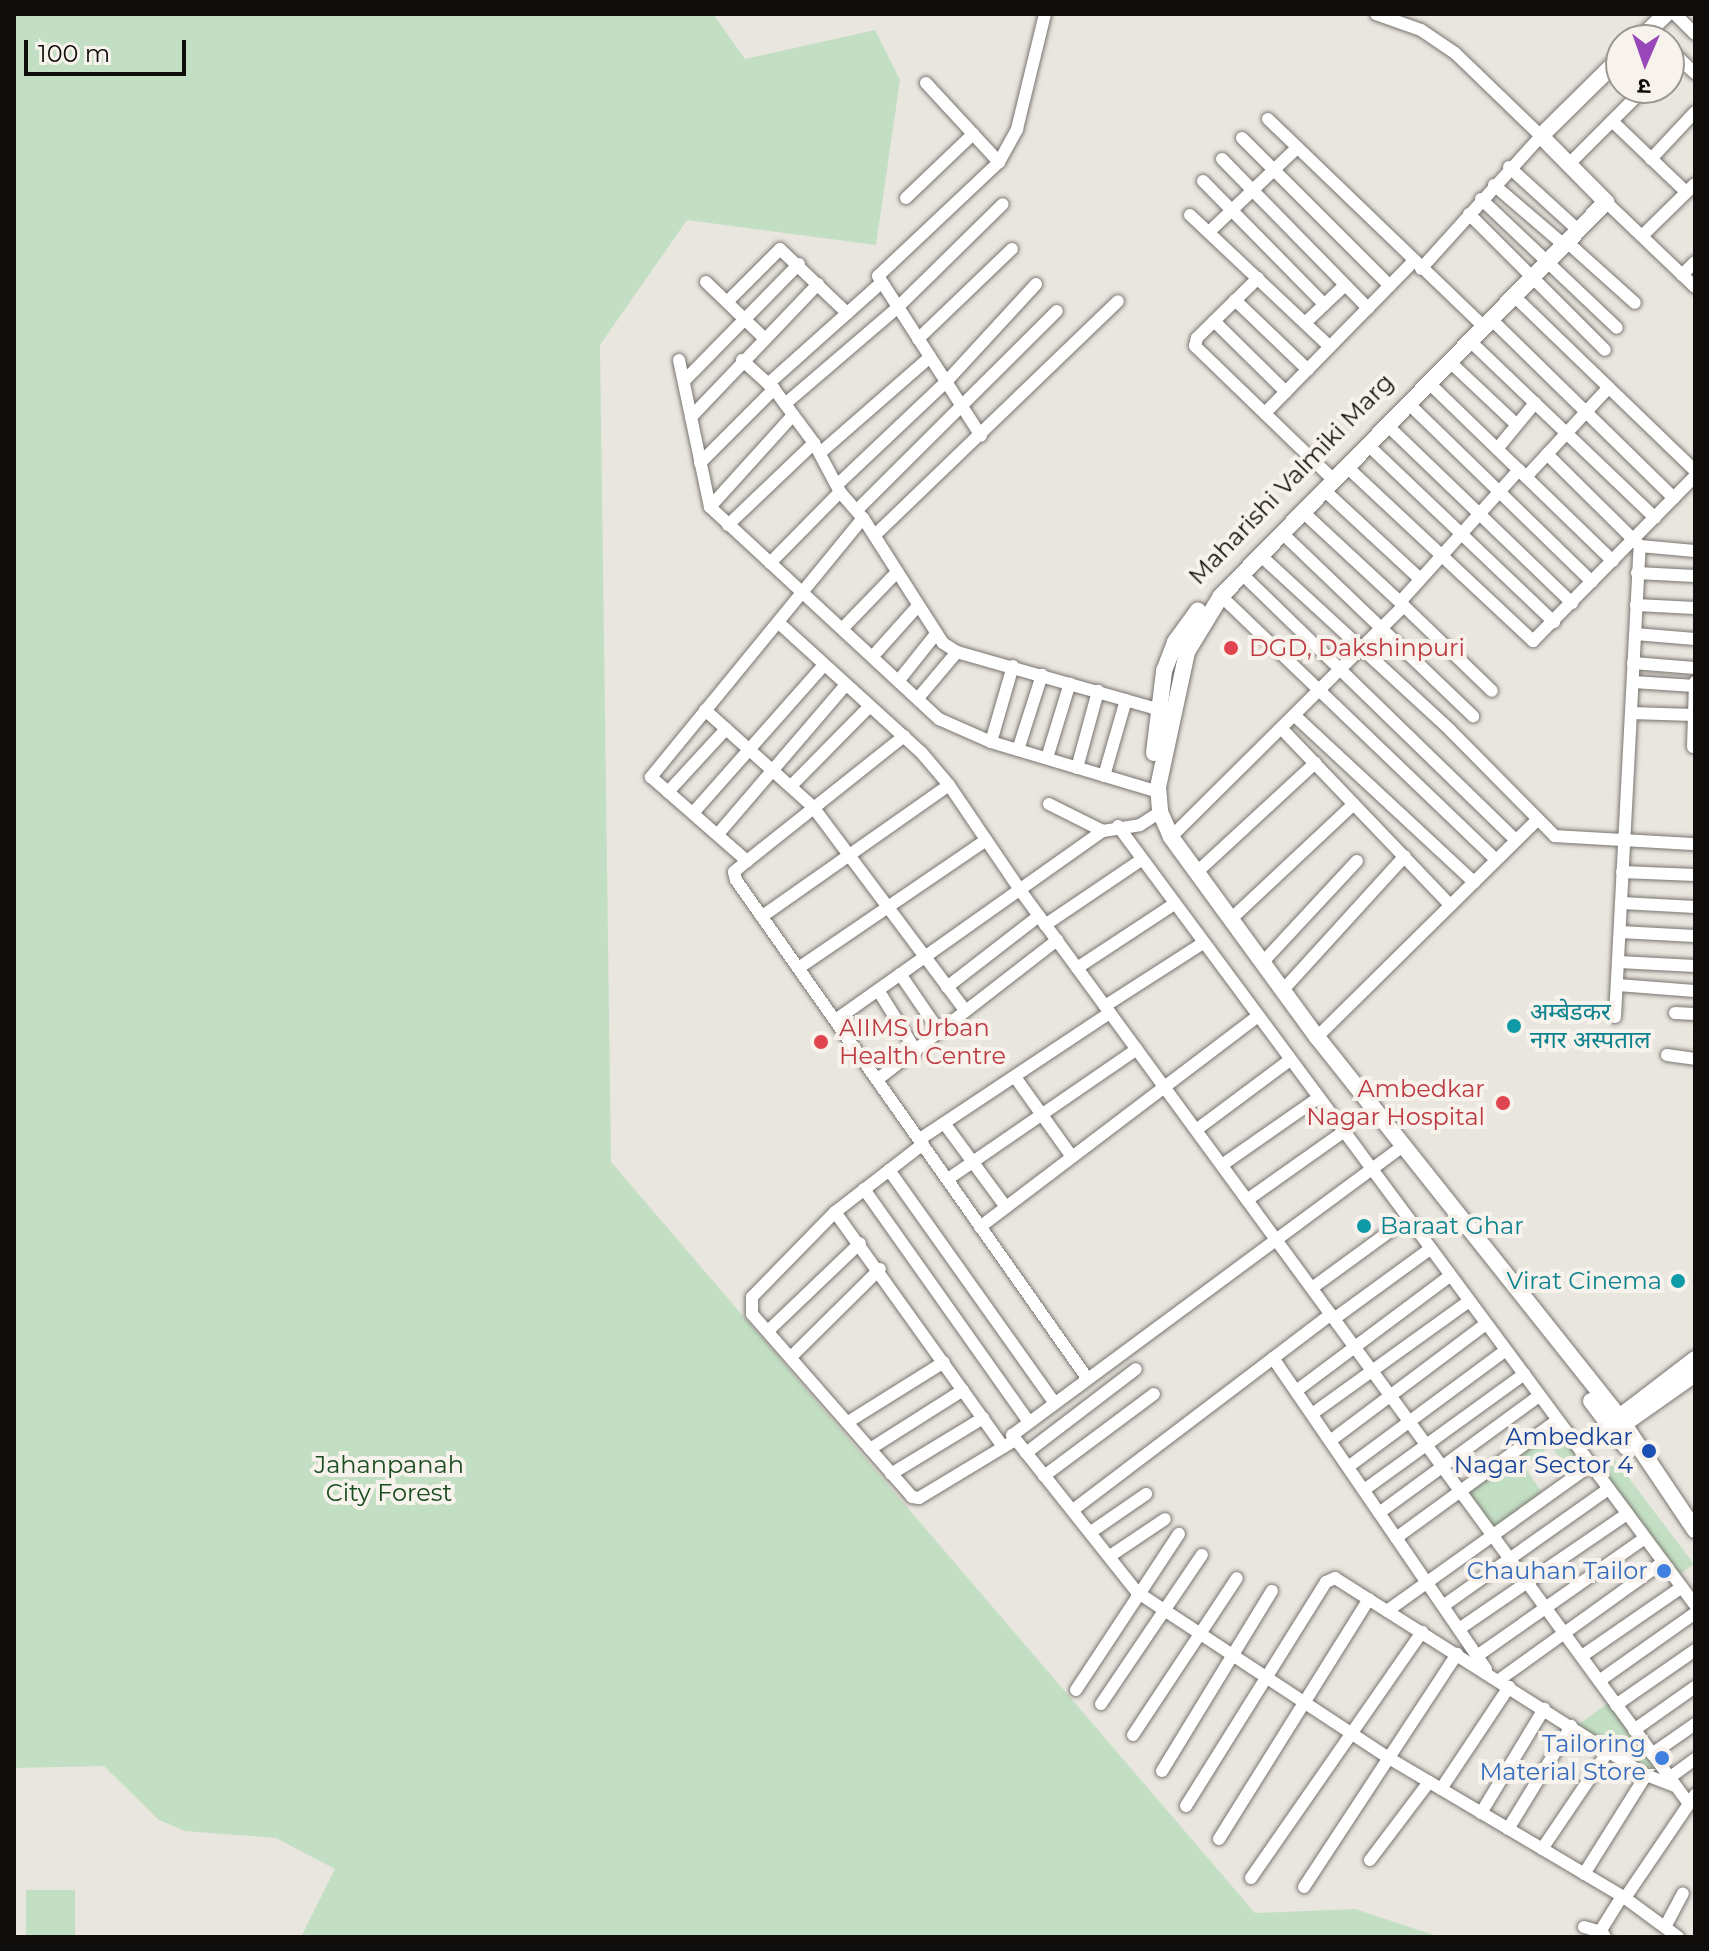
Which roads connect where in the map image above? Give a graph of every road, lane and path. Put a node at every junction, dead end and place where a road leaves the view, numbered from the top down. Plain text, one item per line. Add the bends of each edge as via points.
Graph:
1 (1045, 14) edge
2 (1376, 14) edge
3 (1675, 14) edge
4 (1695, 34) edge
5 (1605, 73) edge
6 (926, 83) dead end
7 (1629, 104) edge
8 (1695, 112) edge
9 (1268, 119) dead end
10 (1612, 121) junction
11 (973, 134) junction
12 (1541, 136) junction
13 (1242, 138) dead end
14 (1297, 148) junction
15 (1222, 159) dead end
16 (1651, 159) junction
17 (999, 162) junction
18 (1569, 164) junction
19 (1509, 167) junction
20 (1274, 170) junction
21 (1203, 181) dead end
22 (1494, 185) junction
23 (1690, 188) edge
24 (1253, 190) junction
25 (906, 198) dead end
26 (1481, 199) junction
27 (1602, 199) junction
28 (1003, 204) dead end
29 (1231, 210) junction
30 (1469, 214) junction
31 (1190, 215) dead end
32 (1209, 232) junction
33 (1567, 236) junction
34 (1642, 236) junction
35 (1012, 249) dead end
36 (1543, 260) junction
37 (1695, 262) edge
38 (799, 264) junction
39 (1416, 266) junction
40 (1529, 275) junction
41 (1682, 275) junction
42 (1258, 278) junction
43 (706, 282) dead end
44 (881, 283) junction
45 (818, 284) junction
46 (1036, 284) dead end
47 (1345, 285) junction
48 (1390, 286) junction
49 (1695, 287) edge
50 (1514, 296) junction
51 (1235, 300) junction
52 (1118, 301) dead end
53 (727, 302) junction
54 (1635, 303) dead end
55 (1324, 304) junction
56 (897, 308) junction
57 (1368, 308) junction
58 (1057, 311) dead end
59 (847, 313) junction
60 (745, 319) junction
61 (1214, 321) junction
62 (1484, 322) junction
63 (1305, 323) junction
64 (1617, 328) dead end
65 (764, 338) junction
66 (918, 339) junction
67 (1470, 341) junction
68 (1330, 347) junction
69 (1605, 350) dead end
70 (930, 357) junction
71 (679, 360) dead end
72 (742, 360) junction
73 (1450, 362) junction
74 (1308, 370) junction
75 (684, 381) junction
76 (946, 382) junction
77 (1429, 383) junction
78 (771, 386) junction
79 (1609, 387) junction
80 (1286, 392) junction
81 (1535, 403) junction
82 (785, 404) junction
83 (1409, 404) junction
84 (961, 405) junction
85 (1585, 412) junction
86 (1265, 413) junction
87 (793, 415) junction
88 (691, 417) junction
89 (1516, 424) junction
90 (1387, 425) junction
91 (1566, 433) junction
92 (981, 436) junction
93 (1368, 445) junction
94 (817, 448) junction
95 (1497, 449) junction
96 (1547, 454) junction
97 (700, 463) junction
98 (1347, 467) junction
99 (1695, 473) edge
100 (1523, 474) junction
101 (1328, 481) junction
102 (838, 488) junction
103 (1501, 490) junction
104 (1674, 498) junction
105 (710, 507) junction
106 (1303, 512) junction
107 (1480, 513) junction
108 (860, 514) junction
109 (1655, 518) junction
110 (728, 525) junction
111 (1282, 533) junction
112 (1461, 534) junction
113 (875, 535) junction
114 (1637, 543) junction
115 (1695, 551) edge
116 (1260, 555) junction
117 (1441, 557) junction
118 (1613, 561) junction
119 (770, 563) junction
120 (897, 572) junction
121 (1637, 573) junction
122 (1242, 574) junction
123 (1695, 576) edge
124 (1420, 579) junction
125 (1592, 582) junction
126 (801, 590) junction
127 (1221, 596) junction
128 (1572, 603) junction
129 (1402, 604) junction
130 (1636, 605) junction
131 (917, 607) junction
132 (1695, 608) edge
133 (1554, 622) junction
134 (779, 623) junction
135 (1383, 627) junction
136 (843, 628) junction
137 (1635, 634) junction
138 (935, 635) junction
139 (1695, 639) edge
140 (1361, 647) junction
141 (957, 652) junction
142 (874, 655) junction
143 (1633, 663) junction
144 (1013, 666) junction
145 (822, 667) junction
146 (1695, 668) edge
147 (1339, 669) junction
148 (1042, 675) junction
149 (900, 679) junction
150 (1633, 682) junction
151 (1070, 683) junction
152 (1695, 684) edge
153 (845, 686) junction
154 (1098, 691) junction
155 (1492, 691) dead end
156 (1317, 692) junction
157 (919, 697) junction
158 (1126, 700) junction
159 (870, 706) junction
160 (705, 710) junction
161 (1160, 710) junction
162 (1631, 713) junction
163 (1294, 715) junction
164 (1694, 715) edge
165 (1473, 716) dead end
166 (1281, 728) junction
167 (726, 729) junction
168 (904, 736) junction
169 (991, 742) junction
170 (1693, 747) dead end
171 (750, 750) junction
172 (1018, 750) junction
173 (1047, 758) junction
174 (1315, 763) junction
175 (1077, 768) junction
176 (772, 770) junction
177 (1104, 776) junction
178 (949, 785) junction
179 (791, 786) junction
180 (1152, 790) junction
181 (668, 792) junction
182 (1049, 804) dead end
183 (1354, 804) junction
184 (813, 807) junction
185 (693, 813) junction
186 (1157, 814) junction
187 (1538, 819) junction
188 (1118, 826) junction
189 (1103, 831) junction
190 (718, 834) junction
191 (1171, 837) junction
192 (1623, 837) junction
193 (986, 840) junction
194 (1516, 840) junction
195 (1695, 844) edge
196 (849, 855) junction
197 (1405, 856) junction
198 (1141, 860) junction
199 (1496, 860) junction
200 (747, 861) junction
201 (1357, 861) dead end
202 (1197, 872) junction
203 (1622, 872) junction
204 (1695, 875) edge
205 (1474, 882) junction
206 (1020, 890) junction
207 (1622, 903) junction
208 (1174, 904) junction
209 (1450, 905) junction
210 (888, 907) junction
211 (1695, 907) edge
212 (764, 915) junction
213 (1231, 919) junction
214 (1042, 920) junction
215 (1620, 932) junction
216 (1695, 936) edge
217 (1057, 940) junction
218 (1203, 943) junction
219 (924, 957) junction
220 (1263, 962) junction
221 (1619, 962) junction
222 (1695, 966) edge
223 (800, 967) junction
224 (1077, 968) junction
225 (900, 974) junction
226 (1618, 985) junction
227 (947, 987) junction
228 (878, 990) junction
229 (1283, 990) junction
230 (1695, 991) edge
231 (964, 1009) junction
232 (1108, 1010) junction
233 (1675, 1013) dead end
234 (1695, 1014) edge
235 (1258, 1016) junction
236 (1615, 1017) dead end
237 (837, 1019) junction
238 (939, 1031) junction
239 (1317, 1037) junction
240 (1137, 1049) junction
241 (916, 1051) junction
242 (1667, 1055) dead end
243 (1695, 1059) edge
244 (1290, 1060) junction
245 (1015, 1077) junction
246 (878, 1079) junction
247 (1165, 1087) junction
248 (1318, 1098) junction
249 (1041, 1113) junction
250 (944, 1123) junction
251 (1196, 1130) junction
252 (1343, 1132) junction
253 (922, 1141) junction
254 (1400, 1148) junction
255 (1072, 1157) junction
256 (973, 1161) junction
257 (1222, 1165) junction
258 (889, 1170) junction
259 (1372, 1171) junction
260 (948, 1179) junction
261 (864, 1189) junction
262 (1247, 1200) junction
263 (1006, 1207) junction
264 (835, 1212) junction
265 (1408, 1218) junction
266 (980, 1227) junction
267 (1277, 1241) junction
268 (860, 1243) junction
269 (1430, 1249) junction
270 (880, 1269) junction
271 (1450, 1276) junction
272 (1312, 1288) junction
273 (1469, 1301) junction
274 (1333, 1316) junction
275 (1486, 1324) junction
276 (768, 1331) junction
277 (1354, 1348) junction
278 (1505, 1351) junction
279 (791, 1357) junction
280 (1273, 1358) junction
281 (1695, 1359) edge
282 (944, 1362) junction
283 (1136, 1369) dead end
284 (1372, 1371) junction
285 (1524, 1374) junction
286 (1695, 1374) edge
287 (1087, 1378) junction
288 (963, 1390) junction
289 (1296, 1391) junction
290 (1154, 1394) dead end
291 (1391, 1396) junction
292 (1539, 1396) junction
293 (1054, 1402) junction
294 (1312, 1414) junction
295 (983, 1418) junction
296 (1558, 1420) junction
297 (1028, 1421) junction
298 (848, 1422) junction
299 (1409, 1422) junction
300 (1617, 1422) junction
301 (1015, 1440) junction
302 (1330, 1441) junction
303 (1426, 1445) junction
304 (1003, 1447) junction
305 (870, 1449) junction
306 (1026, 1453) junction
307 (1591, 1465) junction
308 (1443, 1466) junction
309 (1348, 1467) junction
310 (891, 1474) junction
311 (1044, 1476) junction
312 (1608, 1489) junction
313 (1364, 1490) junction
314 (1462, 1491) junction
315 (1146, 1494) dead end
316 (1073, 1510) junction
317 (1690, 1510) edge
318 (1379, 1513) junction
319 (1627, 1514) junction
320 (1165, 1519) dead end
321 (1695, 1530) edge
322 (1091, 1532) junction
323 (1179, 1534) dead end
324 (1496, 1536) junction
325 (1396, 1538) junction
326 (1645, 1538) junction
327 (1695, 1543) edge
328 (1202, 1555) dead end
329 (1110, 1556) junction
330 (1512, 1560) junction
331 (1663, 1562) junction
332 (1237, 1578) dead end
333 (1527, 1582) junction
334 (1427, 1584) junction
335 (1682, 1587) junction
336 (1272, 1591) dead end
337 (1137, 1592) junction
338 (1369, 1599) junction
339 (1695, 1605) edge
340 (1443, 1606) junction
341 (1546, 1608) junction
342 (1166, 1610) junction
343 (1387, 1611) junction
344 (1695, 1613) edge
345 (1459, 1629) junction
346 (1422, 1632) junction
347 (1564, 1633) junction
348 (1201, 1634) junction
349 (1695, 1650) edge
350 (1230, 1653) junction
351 (1457, 1654) junction
352 (1477, 1656) junction
353 (1582, 1656) junction
354 (1269, 1679) junction
355 (1499, 1681) junction
356 (1599, 1681) junction
357 (1695, 1687) edge
358 (1076, 1690) dead end
359 (1305, 1703) junction
360 (1101, 1704) dead end
361 (1616, 1705) junction
362 (1544, 1709) junction
363 (1695, 1724) edge
364 (1571, 1726) junction
365 (1634, 1730) junction
366 (1133, 1735) dead end
367 (1353, 1735) junction
368 (1609, 1750) junction
369 (1652, 1754) junction
370 (1387, 1757) junction
371 (1695, 1759) edge
372 (1162, 1771) dead end
373 (1646, 1775) junction
374 (1429, 1782) junction
375 (1671, 1782) junction
376 (1441, 1789) junction
377 (1691, 1798) edge
378 (1186, 1806) dead end
379 (1481, 1813) junction
380 (1508, 1829) junction
381 (1219, 1839) dead end
382 (1542, 1849) junction
383 (1370, 1860) dead end
384 (1584, 1874) junction
385 (1251, 1878) dead end
386 (1304, 1887) dead end
387 (1683, 1893) dead end
388 (1623, 1897) junction
389 (1584, 1927) dead end
390 (1665, 1927) junction
391 (1603, 1934) edge
392 (1678, 1937) edge

1 - 17 street via 1017,129
2 - 12 street via 1421,30 1455,53
3 - 4 street
5 - 12 street
6 - 11 street
7 - 10 street
8 - 16 street
9 - 14 street
10 - 16 street
10 - 18 street
11 - 17 street
11 - 25 street
12 - 18 street
12 - 19 street
13 - 20 street
14 - 20 street
14 - 39 street
15 - 24 street
16 - 23 street
17 - 44 street via 880,272
18 - 27 street
19 - 22 street
19 - 33 street
20 - 24 street
20 - 48 street
21 - 29 street
22 - 26 street
22 - 33 street
23 - 34 street
24 - 29 street
24 - 47 street
26 - 30 street
26 - 36 street
27 - 33 street, Maharishi Valmiki Marg
27 - 34 street
28 - 56 street
29 - 32 street
29 - 55 street
30 - 39 street
30 - 40 street
31 - 32 street
32 - 42 street
33 - 36 street, Maharishi Valmiki Marg
33 - 54 street
34 - 41 street
35 - 66 street
36 - 40 street, Maharishi Valmiki Marg
36 - 64 street
37 - 41 street
38 - 45 street
38 - 53 street via 783,249 776,251
38 - 60 street
39 - 48 street
39 - 62 street
40 - 50 street, Maharishi Valmiki Marg
40 - 62 street, Maharishi Valmiki Marg
40 - 69 street
41 - 49 street
42 - 51 street
42 - 63 street
43 - 53 street
44 - 56 street
44 - 59 street
45 - 59 street
45 - 65 street
46 - 76 street
47 - 55 street
47 - 57 street
48 - 57 street
50 - 62 street, Maharishi Valmiki Marg
50 - 79 street
51 - 61 street
51 - 74 street
52 - 92 street
53 - 60 street
55 - 63 street
56 - 66 street
56 - 82 street
57 - 68 street
58 - 84 street
59 - 78 street
60 - 65 street
60 - 75 street
61 - 80 street
61 - 86 street via 1195,346
62 - 67 street, Maharishi Valmiki Marg
62 - 85 street
62 - 101 street, Maharishi Valmiki Marg
63 - 68 street
65 - 72 street
66 - 70 street
67 - 73 street, Maharishi Valmiki Marg
67 - 81 street
68 - 74 street
70 - 76 street
70 - 94 street
71 - 75 street
72 - 78 street
72 - 88 street
73 - 77 street, Maharishi Valmiki Marg
73 - 89 street
74 - 80 street
75 - 88 street
76 - 84 street
76 - 102 street
77 - 83 street, Maharishi Valmiki Marg
77 - 95 street
78 - 82 street
78 - 97 street
79 - 85 street
79 - 99 street
80 - 86 street
81 - 89 street
81 - 91 street
82 - 87 street
83 - 90 street, Maharishi Valmiki Marg
83 - 103 street
84 - 92 street
84 - 108 street
85 - 91 street
85 - 104 street
86 - 101 street
87 - 94 street
87 - 105 street
88 - 97 street
89 - 95 street
90 - 93 street, Maharishi Valmiki Marg
90 - 107 street
91 - 96 street
91 - 109 street
92 - 113 street
93 - 98 street, Maharishi Valmiki Marg
93 - 112 street
94 - 102 street
94 - 110 street
95 - 100 street
96 - 100 street
96 - 114 street
97 - 105 street
98 - 101 street, Maharishi Valmiki Marg
98 - 117 street
99 - 104 street
100 - 103 street
100 - 118 street
101 - 106 street, Maharishi Valmiki Marg
101 - 124 street
101 - 161 street, Maharishi Valmiki Marg via 1207,597 1175,642 1164,671
102 - 108 street
102 - 119 street
103 - 107 street
103 - 125 street
104 - 109 street
105 - 110 street
106 - 111 street, Maharishi Valmiki Marg
106 - 129 street
107 - 112 street
107 - 128 street
108 - 113 street
108 - 126 street
109 - 114 street
110 - 119 street
111 - 116 street, Maharishi Valmiki Marg
111 - 135 street
112 - 117 street
112 - 133 street
113 - 120 street
114 - 115 street
114 - 118 street
114 - 121 street
116 - 122 street, Maharishi Valmiki Marg
116 - 140 street
117 - 124 street
117 - 133 street via 1529,640
118 - 125 street
119 - 126 street
120 - 131 street
120 - 136 street
121 - 123 street
121 - 130 street
122 - 127 street, Maharishi Valmiki Marg
122 - 147 street
124 - 129 street
125 - 128 street
126 - 134 street
126 - 136 street
127 - 156 street
127 - 186 street, Maharishi Valmiki Marg via 1199,626 1180,675
128 - 133 street
129 - 135 street
129 - 155 street
130 - 132 street
130 - 137 street
131 - 138 street
131 - 142 street
134 - 145 street
134 - 160 street
135 - 140 street
135 - 165 street
136 - 142 street
137 - 139 street
137 - 143 street
138 - 141 street
138 - 149 street
140 - 147 street
140 - 187 street
141 - 144 street
141 - 157 street
142 - 149 street
143 - 146 street
143 - 150 street
144 - 148 street
144 - 169 street
145 - 153 street
145 - 171 street
147 - 156 street
147 - 194 street
148 - 151 street
148 - 172 street
149 - 157 street
150 - 152 street
150 - 162 street
151 - 154 street
151 - 173 street
152 - 164 street
153 - 159 street
153 - 176 street
154 - 158 street
154 - 175 street
156 - 163 street
156 - 199 street
157 - 169 street via 954,728
158 - 161 street
158 - 177 street
159 - 168 street
159 - 179 street
160 - 167 street
160 - 181 street via 651,772
161 - 180 street, Maharishi Valmiki Marg
162 - 164 street
162 - 192 street
163 - 166 street
163 - 205 street
164 - 170 street
166 - 174 street
166 - 191 street
167 - 171 street
167 - 181 street
168 - 178 street
168 - 184 street
169 - 172 street
171 - 176 street
171 - 185 street
172 - 173 street
173 - 175 street
174 - 183 street
174 - 202 street
175 - 177 street
176 - 179 street
176 - 190 street
177 - 180 street
178 - 193 street
178 - 196 street
179 - 184 street
180 - 186 street, Maharishi Valmiki Marg
181 - 185 street
182 - 189 street
183 - 197 street
183 - 213 street
184 - 196 street
184 - 200 street
185 - 190 street
186 - 188 street via 1140,825
186 - 191 street, Maharishi Valmiki Marg
186 - 254 street, Maharishi Valmiki Marg via 1162,838 1206,899
187 - 192 street via 1562,839
187 - 194 street
188 - 189 street
188 - 198 street
189 - 206 street
190 - 200 street
191 - 202 street, Maharishi Valmiki Marg
192 - 195 street
192 - 203 street
193 - 206 street
193 - 210 street
194 - 199 street
196 - 210 street
196 - 212 street
197 - 209 street
197 - 229 street
198 - 208 street
198 - 214 street
199 - 205 street
200 - 212 street via 734,876
201 - 220 street
202 - 213 street, Maharishi Valmiki Marg
203 - 204 street
203 - 207 street
205 - 209 street
206 - 214 street
206 - 219 street
207 - 211 street
207 - 215 street
208 - 218 street
208 - 224 street
209 - 239 street
210 - 219 street
210 - 223 street
212 - 223 street
213 - 220 street, Maharishi Valmiki Marg
214 - 217 street
214 - 227 street
215 - 216 street
215 - 221 street
217 - 224 street
217 - 231 street
218 - 232 street
218 - 235 street
219 - 225 street
219 - 227 street
220 - 229 street, Maharishi Valmiki Marg
221 - 222 street
221 - 226 street
223 - 237 street
224 - 232 street
225 - 228 street
225 - 238 street
226 - 230 street
226 - 236 street
227 - 231 street
228 - 237 street
228 - 241 street
229 - 239 street, Maharishi Valmiki Marg
231 - 238 street
232 - 240 street
232 - 245 street
233 - 234 street
235 - 244 street
235 - 247 street
237 - 246 street
238 - 241 street
239 - 254 street, Maharishi Valmiki Marg
240 - 247 street
240 - 249 street
241 - 246 street
242 - 243 street
244 - 248 street
244 - 251 street
245 - 249 street
245 - 250 street
246 - 253 street
247 - 251 street
247 - 255 street
248 - 252 street
248 - 257 street
249 - 255 street
249 - 256 street
250 - 253 street
250 - 256 street
251 - 257 street
252 - 259 street
252 - 262 street
253 - 258 street
253 - 260 street
254 - 259 street
254 - 300 street, Maharishi Valmiki Marg
255 - 263 street
256 - 260 street
256 - 263 street
257 - 262 street
258 - 261 street
258 - 293 street
259 - 265 street
259 - 267 street
260 - 266 street
261 - 264 street
261 - 297 street
262 - 267 street
263 - 266 street
264 - 268 street
264 - 276 street via 752,1297 752,1314
265 - 269 street
265 - 272 street
266 - 287 street
267 - 272 street
267 - 287 street
268 - 270 street
268 - 276 street
269 - 271 street
269 - 274 street
270 - 279 street
270 - 282 street
271 - 273 street
271 - 277 street
272 - 274 street
273 - 275 street
273 - 284 street
274 - 277 street
274 - 280 street
275 - 278 street
275 - 291 street
276 - 279 street
277 - 284 street
277 - 289 street
278 - 285 street
278 - 299 street
279 - 298 street
280 - 289 street
280 - 316 street
281 - 300 street
282 - 288 street
282 - 298 street
283 - 306 street
284 - 291 street
284 - 294 street
285 - 292 street
285 - 303 street
286 - 300 street
287 - 293 street
288 - 295 street
288 - 305 street
289 - 294 street
290 - 311 street
291 - 299 street
291 - 302 street
292 - 296 street
292 - 308 street
293 - 297 street
294 - 302 street
295 - 304 street
295 - 310 street
296 - 307 street
296 - 314 street
297 - 301 street via 1012,1433
298 - 305 street
299 - 303 street
299 - 309 street
300 - 317 street, Maharishi Valmiki Marg
300 - 327 street, Maharishi Valmiki Marg
301 - 304 street
301 - 306 street
302 - 309 street
303 - 308 street
303 - 313 street
304 - 310 street via 919,1498 908,1494
305 - 310 street
306 - 311 street
307 - 312 street
307 - 324 street
308 - 314 street
308 - 318 street
309 - 313 street
311 - 316 street
312 - 319 street
312 - 330 street
313 - 318 street
314 - 324 street
314 - 325 street
315 - 322 street
316 - 322 street
317 - 321 street, Maharishi Valmiki Marg
318 - 325 street
319 - 326 street
319 - 333 street
320 - 329 street
322 - 329 street
323 - 337 street
324 - 330 street
324 - 334 street
325 - 334 street
326 - 331 street
326 - 341 street
328 - 342 street
329 - 337 street
330 - 333 street
330 - 340 street
331 - 335 street
331 - 347 street
332 - 348 street
333 - 341 street
333 - 345 street
334 - 340 street
334 - 343 street
335 - 339 street
335 - 353 street
336 - 350 street
337 - 342 street
337 - 358 street
338 - 343 street
338 - 354 street via 1330,1578
338 - 359 street
340 - 345 street
341 - 347 street
341 - 352 street
342 - 348 street
342 - 360 street
343 - 346 street
344 - 356 street
345 - 352 street
346 - 351 street
346 - 367 street
347 - 353 street
347 - 355 street
348 - 350 street
348 - 366 street
349 - 361 street
350 - 354 street
350 - 372 street
351 - 355 street
351 - 370 street
352 - 355 street
353 - 356 street
354 - 359 street
354 - 378 street
355 - 362 street
355 - 376 street
356 - 361 street
357 - 365 street
359 - 367 street
359 - 381 street
361 - 365 street
362 - 364 street
362 - 379 street
363 - 369 street
364 - 368 street
364 - 380 street
365 - 369 street
367 - 370 street
367 - 385 street
368 - 373 street
368 - 382 street
369 - 375 street
370 - 374 street
370 - 386 street
371 - 375 street
373 - 375 street
373 - 384 street
374 - 376 street
374 - 383 street
375 - 377 street
376 - 379 street
377 - 388 street
379 - 380 street
380 - 382 street
382 - 384 street
384 - 388 street
387 - 390 street
388 - 390 street
388 - 391 street
389 - 391 street
390 - 392 street

